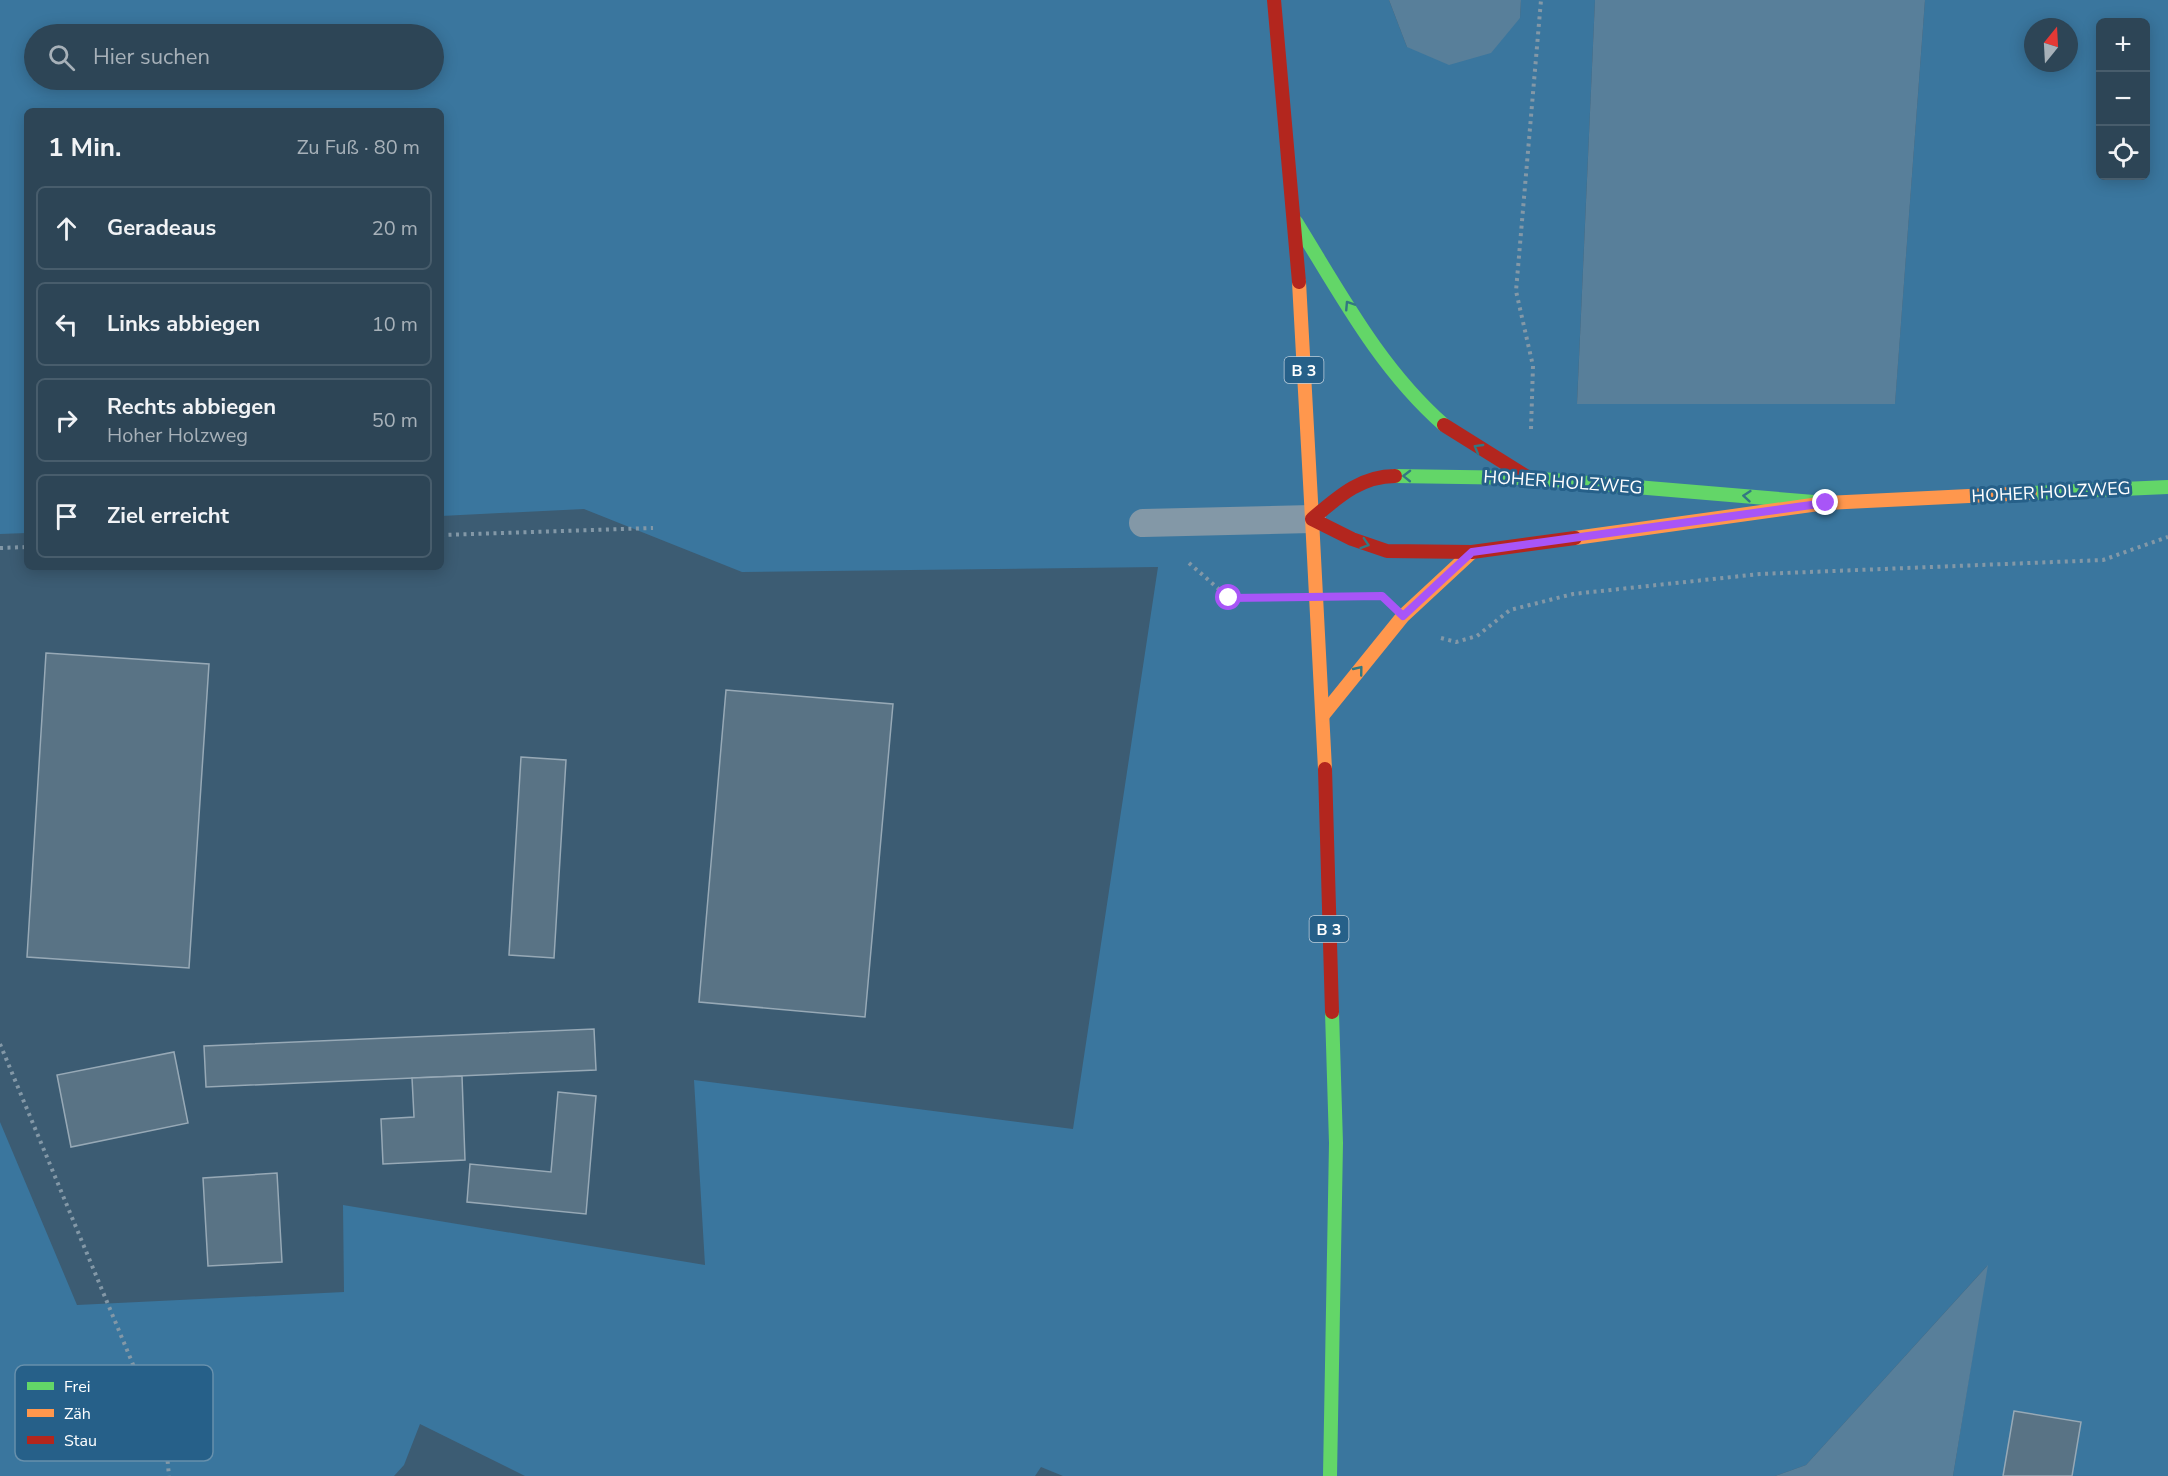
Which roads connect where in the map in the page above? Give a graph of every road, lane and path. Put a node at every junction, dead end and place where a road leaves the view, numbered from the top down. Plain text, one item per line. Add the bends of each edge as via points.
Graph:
1 (1274, 0) edge
2 (1541, 0) edge
3 (1295, 221) junction
4 (1529, 478) junction
5 (2168, 487) edge
6 (1826, 503) junction
7 (1312, 519) junction
8 (1143, 524) joint
9 (653, 528) dead end
10 (444, 535) edge
11 (2168, 537) edge
12 (24, 547) edge
13 (0, 548) edge
14 (1472, 552) junction
15 (1315, 598) junction
16 (1403, 616) junction
17 (1323, 715) junction
18 (0, 1044) edge
19 (132, 1365) edge
20 (167, 1461) edge
21 (169, 1476) edge
22 (1330, 1476) edge

1 - 3 main road, B 3
2 - 4 path via 1516,291 1533,366
4 -> 3 main road via 1432,417 1393,372
3 - 7 main road, B 3
6 -> 4 main road, HOHER HOLZWEG
4 -> 7 main road, HOHER HOLZWEG via 1382,476 1350,487
5 - 6 main road, HOHER HOLZWEG
6 - 14 main road, HOHER HOLZWEG
7 - 8 lane, HOHER HOLZWEG
7 -> 14 main road, HOHER HOLZWEG via 1387,551
7 - 15 main road, B 3
8 - 15 path via 1229,598
9 - 10 path
11 - 16 path via 2103,560 1760,574 1573,594 1510,610 1477,636 1456,642
12 - 13 path
14 - 16 main road
15 - 17 main road, B 3
17 -> 16 main road
17 - 22 main road, B 3 via 1336,1143
18 - 19 path
20 - 21 path

